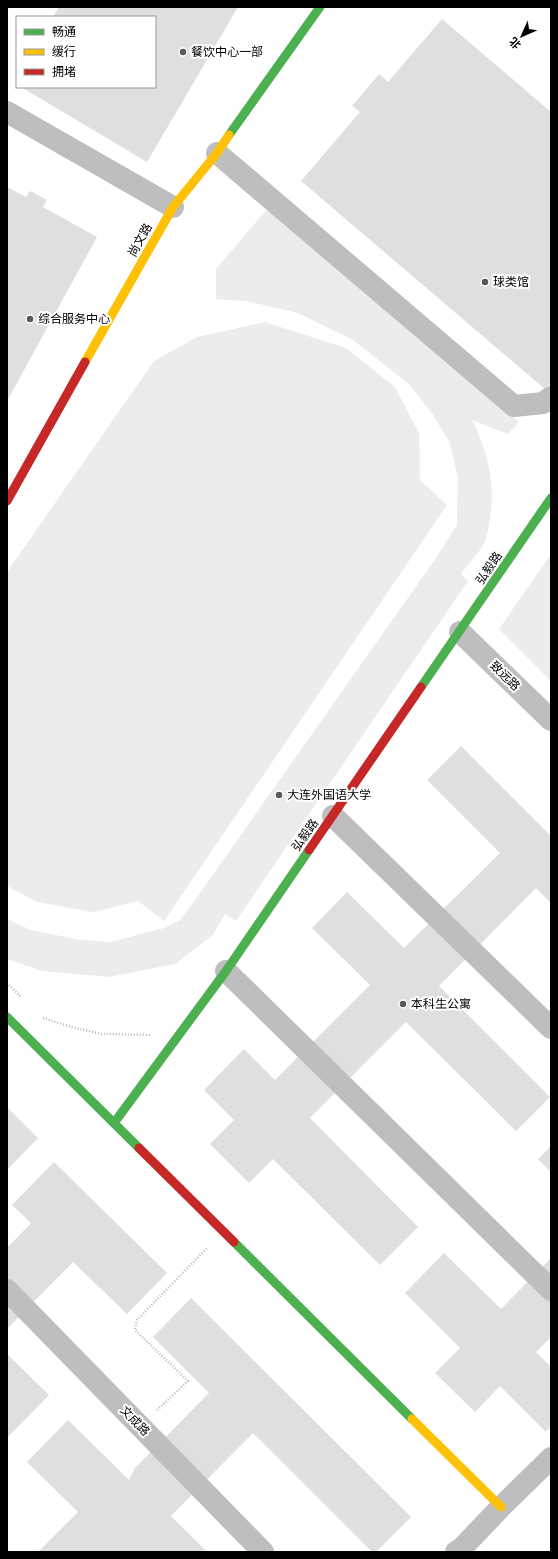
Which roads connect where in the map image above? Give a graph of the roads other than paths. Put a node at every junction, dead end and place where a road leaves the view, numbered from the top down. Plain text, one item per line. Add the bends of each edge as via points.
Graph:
1 (320, 7) edge
2 (7, 112) edge
3 (217, 153) junction
4 (173, 207) junction
5 (551, 397) edge
6 (551, 498) edge
7 (7, 501) edge
8 (460, 632) junction
9 (551, 720) edge
10 (333, 816) junction
11 (226, 971) junction
12 (7, 1017) edge
13 (551, 1028) edge
14 (114, 1123) junction
15 (7, 1290) edge
16 (551, 1290) edge
17 (551, 1458) edge
18 (501, 1507) junction
19 (263, 1552) edge
20 (456, 1552) edge

1 - 3 street, 尚文路
2 - 4 street
3 - 4 street, 尚文路
3 - 5 street via 514,406 543,403
4 - 7 street, 尚文路
6 - 8 street, 弘毅路
8 - 9 street, 致远路
8 - 10 street, 弘毅路
10 - 11 street, 弘毅路
10 - 13 street
11 - 14 street, 弘毅路
11 - 16 street
12 - 14 street
14 - 18 street
15 - 19 street, 文成路
17 - 18 street
18 - 20 street

